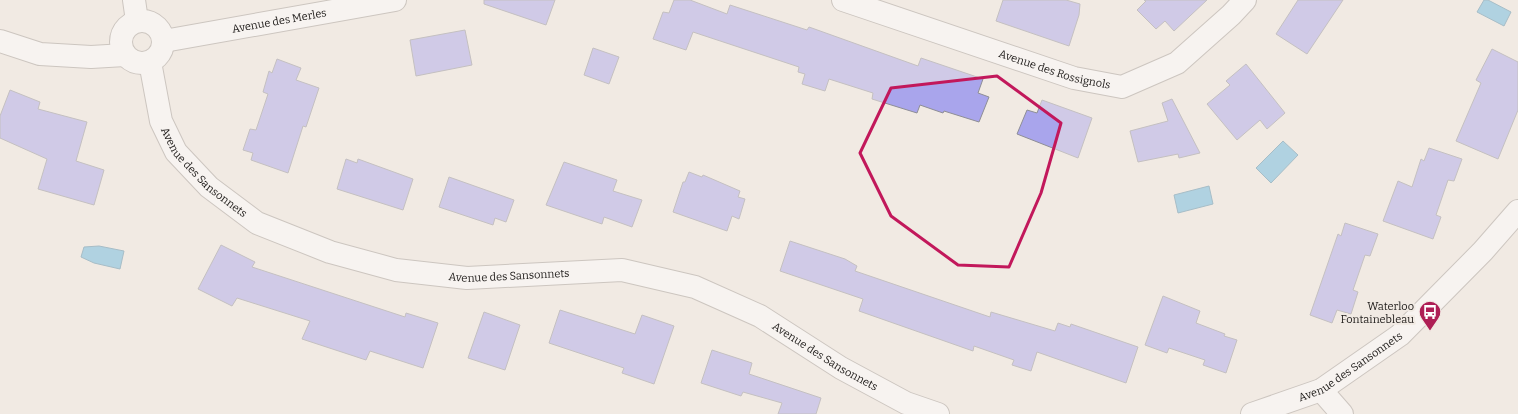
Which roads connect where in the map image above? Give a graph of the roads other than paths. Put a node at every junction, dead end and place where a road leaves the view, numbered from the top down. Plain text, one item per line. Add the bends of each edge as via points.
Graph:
1 (395, 0) edge
2 (843, 0) edge
3 (1245, 0) edge
4 (136, 11) edge
5 (0, 41) edge
6 (164, 41) junction
7 (125, 55) junction
8 (150, 62) junction
9 (1518, 212) edge
10 (1321, 390) junction
11 (938, 414) edge
12 (1252, 414) edge
13 (1342, 414) edge

1 - 6 street, Avenue des Merles
2 - 3 street, Avenue des Rossignols via 1074,78 1122,87 1177,63 1231,16
4 - 6 street via 144,21 158,27
4 - 7 street via 120,42
5 - 7 street via 40,54 91,57
6 - 8 street via 160,53
7 - 8 street via 136,63
8 - 11 street, Avenue des Sansonnets via 161,121 176,152 209,187 257,223 330,252 396,270 467,278 622,270 695,287 760,316 840,368 899,399
9 - 10 street, Avenue des Sansonnets via 1400,335
10 - 12 street, Avenue des Sansonnets
10 - 13 street

